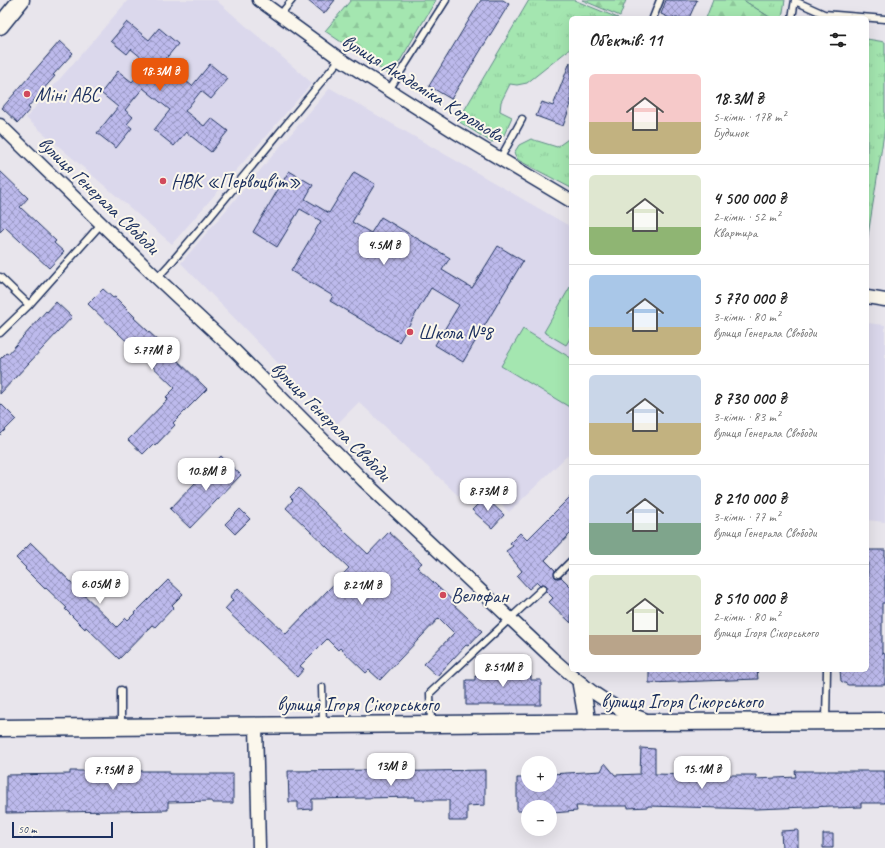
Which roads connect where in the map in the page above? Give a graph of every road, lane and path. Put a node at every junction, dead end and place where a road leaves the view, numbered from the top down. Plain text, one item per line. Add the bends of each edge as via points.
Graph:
1 (21, 0) edge
2 (259, 0) edge
3 (292, 0) edge
4 (446, 0) edge
5 (660, 0) edge
6 (795, 0) edge
7 (280, 15) junction
8 (654, 16) edge
9 (792, 16) edge
10 (848, 16) edge
11 (869, 18) edge
12 (885, 19) edge
13 (0, 26) edge
14 (340, 59) junction
15 (389, 90) junction
16 (522, 119) dead end
17 (0, 125) edge
18 (500, 159) junction
19 (569, 200) edge
20 (102, 223) junction
21 (0, 277) edge
22 (157, 278) junction
23 (869, 297) edge
24 (885, 300) edge
25 (29, 305) junction
26 (0, 333) edge
27 (569, 563) edge
28 (558, 574) dead end
29 (543, 588) dead end
30 (510, 619) junction
31 (827, 672) edge
32 (581, 684) junction
33 (322, 687) dead end
34 (121, 690) dead end
35 (826, 721) junction
36 (885, 721) edge
37 (652, 722) junction
38 (584, 723) junction
39 (431, 724) junction
40 (323, 725) junction
41 (256, 726) junction
42 (121, 727) junction
43 (0, 728) edge
44 (259, 848) edge

1 - 13 street
2 - 7 street, вулиця Академіка Корольова
3 - 7 lane
4 - 15 lane
5 - 8 lane
6 - 9 lane
6 - 10 lane via 824,14
7 - 14 street, вулиця Академіка Корольова
11 - 12 lane
14 - 15 street, вулиця Академіка Корольова
14 - 22 lane
15 - 18 street, вулиця Академіка Корольова
16 - 18 lane
17 - 20 street, вулиця Генерала Свободи
18 - 19 street, вулиця Академіка Корольова
20 - 22 street, вулиця Генерала Свободи
20 - 25 lane
21 - 25 lane
22 - 30 street, вулиця Генерала Свободи via 232,348 364,481
23 - 24 street
25 - 26 lane
27 - 28 lane
29 - 30 lane
30 - 32 street, вулиця Генерала Свободи
30 - 39 lane via 430,693
31 - 35 lane
32 - 37 street, вулиця Генерала Свободи via 613,706
32 - 38 street via 586,713
33 - 40 lane
34 - 42 lane
35 - 36 street, вулиця Ігоря Сікорського
35 - 37 street, вулиця Ігоря Сікорського
37 - 38 street, вулиця Ігоря Сікорського
38 - 39 street, вулиця Ігоря Сікорського
39 - 40 street, вулиця Ігоря Сікорського
40 - 41 street, вулиця Ігоря Сікорського
41 - 42 street, вулиця Ігоря Сікорського
41 - 44 street
42 - 43 street, вулиця Ігоря Сікорського

